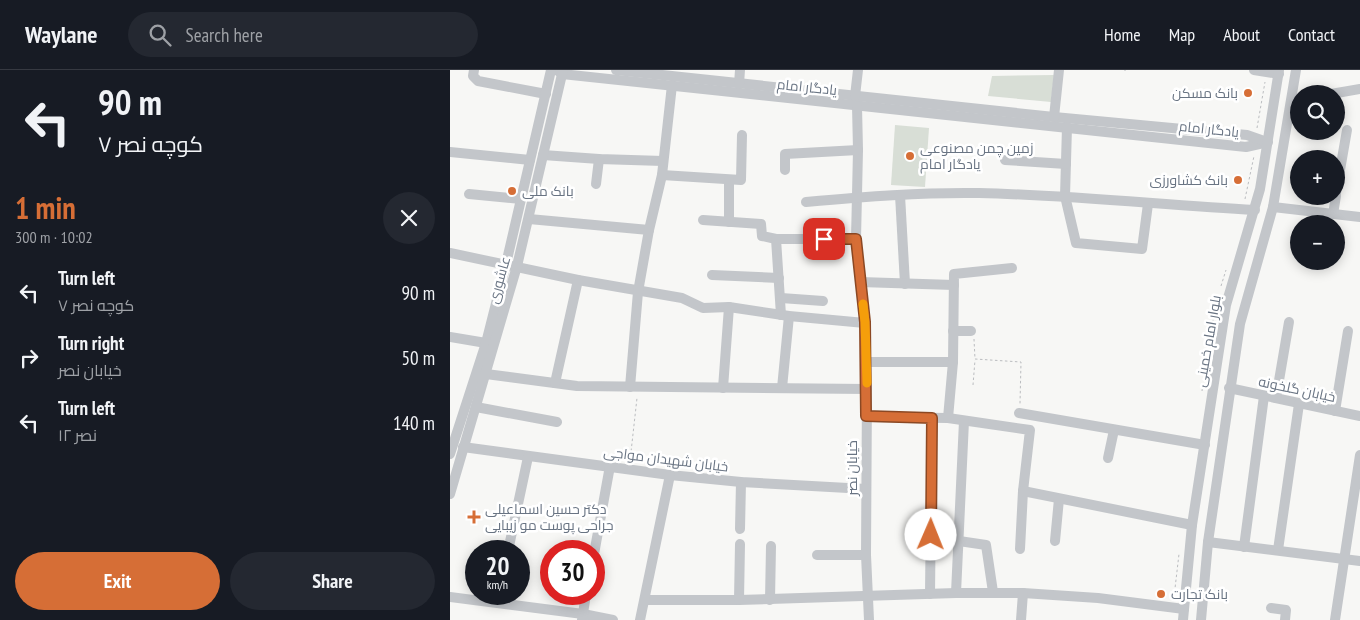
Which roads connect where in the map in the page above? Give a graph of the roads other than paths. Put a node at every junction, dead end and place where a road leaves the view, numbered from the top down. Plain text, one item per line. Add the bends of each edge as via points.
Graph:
1 (474, 70) edge
2 (551, 70) edge
3 (616, 70) edge
4 (740, 70) edge
5 (858, 70) edge
6 (1059, 70) edge
7 (1254, 70) edge
8 (1296, 70) edge
9 (561, 71) edge
10 (1279, 72) edge
11 (581, 73) edge
12 (739, 84) junction
13 (672, 85) junction
14 (1295, 85) edge
15 (1360, 89) edge
16 (1345, 92) edge
17 (546, 94) junction
18 (856, 101) junction
19 (957, 110) junction
20 (1054, 117) junction
21 (1290, 124) edge
22 (1067, 127) junction
23 (1347, 130) dead end
24 (742, 136) dead end
25 (1268, 142) junction
26 (858, 150) junction
27 (1344, 150) edge
28 (450, 152) edge
29 (544, 155) junction
30 (598, 159) junction
31 (530, 160) junction
32 (1005, 160) dead end
33 (663, 161) junction
34 (1066, 164) junction
35 (785, 170) dead end
36 (662, 175) junction
37 (729, 180) junction
38 (596, 184) dead end
39 (469, 194) dead end
40 (900, 195) junction
41 (1065, 196) junction
42 (857, 198) junction
43 (521, 199) junction
44 (806, 202) dead end
45 (1148, 204) junction
46 (1334, 205) edge
47 (1273, 207) junction
48 (1255, 210) junction
49 (1333, 214) junction
50 (1360, 216) edge
51 (529, 219) junction
52 (703, 220) dead end
53 (729, 222) junction
54 (649, 230) junction
55 (776, 239) junction
56 (856, 239) junction
57 (450, 253) edge
58 (502, 263) junction
59 (517, 266) junction
60 (1012, 268) dead end
61 (712, 275) dead end
62 (780, 278) junction
63 (578, 280) junction
64 (860, 282) junction
65 (905, 284) junction
66 (954, 285) junction
67 (638, 292) junction
68 (781, 298) junction
69 (823, 301) dead end
70 (728, 307) junction
71 (785, 316) junction
72 (865, 322) junction
73 (1289, 322) dead end
74 (953, 331) junction
75 (971, 331) road end
76 (1348, 331) dead end
77 (450, 337) edge
78 (486, 343) junction
79 (866, 362) junction
80 (953, 362) junction
81 (486, 374) junction
82 (555, 383) junction
83 (634, 387) junction
84 (722, 388) junction
85 (782, 388) junction
86 (1229, 388) junction
87 (867, 389) junction
88 (1264, 396) junction
89 (1276, 398) junction
90 (1299, 404) junction
91 (476, 407) junction
92 (1020, 412) road end
93 (1335, 412) junction
94 (866, 416) junction
95 (1360, 416) edge
96 (932, 418) junction
97 (948, 418) junction
98 (964, 421) junction
99 (557, 422) dead end
100 (1114, 430) junction
101 (1222, 437) junction
102 (1206, 440) junction
103 (452, 443) edge
104 (463, 447) junction
105 (450, 454) edge
106 (1360, 455) edge
107 (528, 457) junction
108 (1108, 458) dead end
109 (610, 466) junction
110 (1200, 474) junction
111 (670, 475) junction
112 (1216, 476) junction
113 (741, 482) junction
114 (866, 489) junction
115 (1023, 491) junction
116 (450, 494) edge
117 (1059, 499) junction
118 (1192, 525) junction
119 (740, 529) dead end
120 (510, 540) edge
121 (597, 540) edge
122 (959, 541) junction
123 (1055, 541) dead end
124 (1208, 542) junction
125 (740, 544) dead end
126 (771, 546) dead end
127 (1244, 546) junction
128 (1020, 549) dead end
129 (1278, 550) junction
130 (866, 554) junction
131 (817, 555) dead end
132 (1344, 559) junction
133 (1360, 561) edge
134 (993, 592) junction
135 (1022, 592) junction
136 (956, 593) junction
137 (930, 594) junction
138 (868, 596) junction
139 (450, 597) edge
140 (465, 597) edge
141 (645, 600) junction
142 (739, 600) junction
143 (770, 600) junction
144 (530, 605) edge
145 (1271, 608) dead end
146 (1184, 609) junction
147 (582, 617) edge
148 (613, 620) edge
149 (640, 620) edge
150 (869, 620) edge
151 (1021, 620) edge
152 (1183, 620) edge
153 (1201, 620) edge
154 (1285, 620) edge
155 (1335, 620) edge

1 - 17 street via 473,76 478,81
2 - 17 street, عاشوری
3 - 12 street, یادگار امام
4 - 12 street
5 - 18 street, خیابان نصر
6 - 20 street
7 - 10 street
8 - 14 street, بلوار امام خمینی
9 - 11 street, یادگار امام
9 - 29 street, عاشوری
10 - 25 street, بلوار امام خمینی
11 - 13 street, یادگار امام
12 - 18 street, یادگار امام
13 - 18 street, یادگار امام
13 - 33 street
15 - 16 street
17 - 31 street, عاشوری
18 - 19 street, یادگار امام
18 - 26 street, خیابان نصر
19 - 20 street, یادگار امام
19 - 22 street, یادگار امام
20 - 25 street, یادگار امام via 1247,135
21 - 47 street, بلوار امام خمینی
22 - 25 street, یادگار امام via 1246,147
22 - 34 street
23 - 27 street
24 - 37 street via 741,180
25 - 48 street, بلوار امام خمینی
26 - 35 street via 785,154
26 - 42 street, خیابان نصر
28 - 31 street
29 - 30 street
29 - 51 street, عاشوری
30 - 33 street
30 - 38 street
31 - 43 street, عاشوری
32 - 34 street
33 - 36 street
34 - 41 street
36 - 37 street
36 - 54 street
37 - 53 street
39 - 43 street
40 - 41 street
40 - 42 street
40 - 65 street
41 - 45 street
41 - 45 street via 1076,243 1086,244 1142,249
42 - 44 street
42 - 56 street, خیابان نصر
43 - 58 street, عاشوری
45 - 48 street
46 - 49 street
47 - 49 street
47 - 86 street, بلوار امام خمینی via 1240,324
48 - 102 street, بلوار امام خمینی via 1226,305
49 - 50 street
51 - 54 street
51 - 59 street, عاشوری
52 - 53 street
53 - 55 street via 761,224 762,236
54 - 67 street
55 - 56 street
55 - 62 street
56 - 64 street, خیابان نصر
57 - 58 street
58 - 59 street
58 - 78 street, عاشوری
59 - 63 street
59 - 81 street, عاشوری
60 - 66 street via 954,274
61 - 62 street
62 - 68 street
63 - 67 street
63 - 82 street
64 - 65 street
64 - 72 street, خیابان نصر
65 - 66 street
66 - 74 street
67 - 70 street via 682,298 703,308
67 - 83 street
68 - 69 street
68 - 71 street
70 - 71 street
70 - 84 street
71 - 72 street
71 - 85 street
72 - 79 street, خیابان نصر
73 - 89 street
74 - 75 street
74 - 80 street
76 - 93 street
77 - 78 street
78 - 103 street, عاشوری
79 - 80 street
79 - 87 street, خیابان نصر
80 - 97 street
81 - 82 street
81 - 91 street, عاشوری
82 - 83 street
83 - 84 street
84 - 85 street
85 - 87 street
86 - 88 street, خیابان گلخونه
86 - 101 street, بلوار امام خمینی
87 - 94 street, خیابان نصر
88 - 89 street, خیابان گلخونه
88 - 127 street
89 - 90 street, خیابان گلخونه
90 - 93 street, خیابان گلخونه
90 - 129 street
91 - 99 street
91 - 104 street, عاشوری
92 - 100 street
93 - 95 street, خیابان گلخونه
94 - 96 street
94 - 114 street, خیابان نصر
96 - 97 street
96 - 137 street
97 - 98 street
98 - 115 street via 1030,430
98 - 122 street
100 - 102 street
100 - 108 street
101 - 102 street
101 - 112 street, بلوار امام خمینی
102 - 110 street, بلوار امام خمینی
103 - 105 street, عاشوری
104 - 107 street, خیابان شهیدان مواجی
104 - 116 street, عاشوری
106 - 132 street
107 - 109 street, خیابان شهیدان مواجی
107 - 120 street
109 - 111 street, خیابان شهیدان مواجی
109 - 121 street
110 - 112 street via 1209,470
110 - 118 street, بلوار امام خمینی
111 - 113 street, خیابان شهیدان مواجی
111 - 141 street
112 - 124 street, بلوار امام خمینی
113 - 114 street, خیابان شهیدان مواجی
113 - 119 street
114 - 130 street, خیابان نصر
115 - 117 street
115 - 128 street
117 - 118 street
117 - 123 street
118 - 146 street, بلوار امام خمینی
122 - 134 street via 986,544
122 - 136 street
124 - 127 street
124 - 153 street, بلوار امام خمینی
125 - 142 street
126 - 143 street
127 - 129 street
129 - 132 street
130 - 131 street
130 - 138 street, خیابان نصر
132 - 133 street
132 - 155 street
134 - 135 street
134 - 136 street
135 - 146 street
135 - 151 street
136 - 137 street
137 - 138 street
138 - 143 street
138 - 150 street, خیابان نصر
139 - 140 street
141 - 142 street
141 - 149 street
142 - 143 street
144 - 147 street
145 - 154 street via 1286,610
146 - 152 street, بلوار امام خمینی
147 - 148 street

